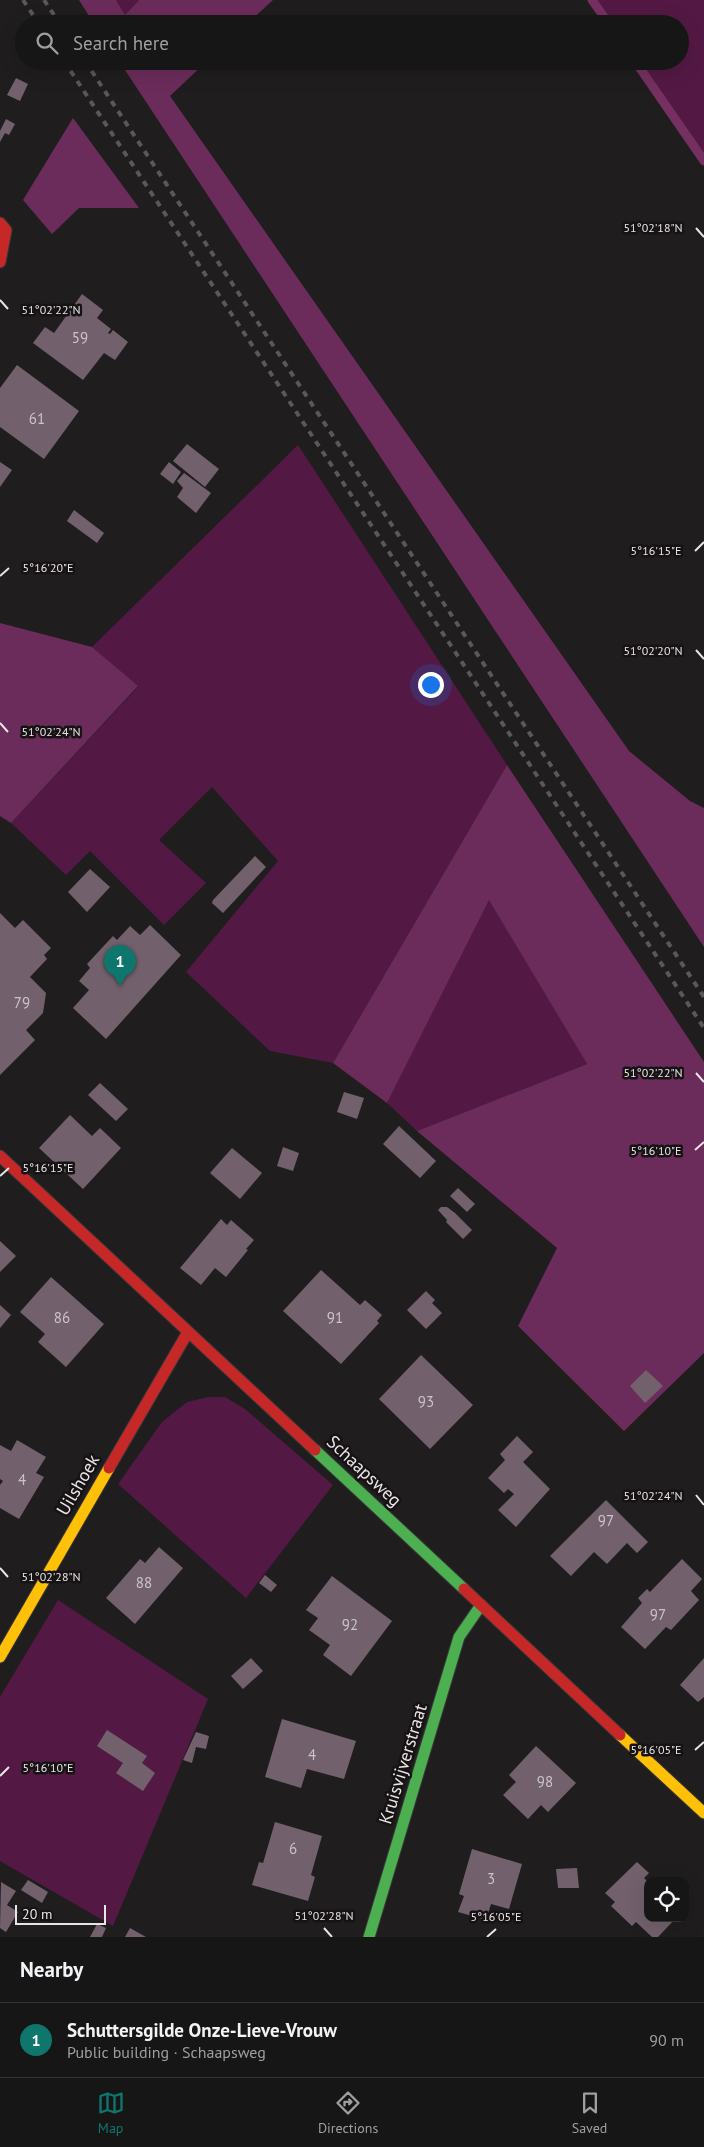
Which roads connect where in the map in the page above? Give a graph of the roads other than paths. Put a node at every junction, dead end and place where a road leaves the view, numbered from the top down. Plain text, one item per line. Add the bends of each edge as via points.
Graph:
1 (0, 223) edge
2 (0, 262) edge
3 (0, 1156) edge
4 (188, 1332) junction
5 (481, 1605) junction
6 (0, 1657) edge
7 (704, 1813) edge
8 (369, 1937) edge

1 - 2 street via 6,230
3 - 4 street, Schaapsweg
4 - 5 street, Schaapsweg
4 - 6 street, Uilshoek
5 - 7 street, Schaapsweg
5 - 8 street, Kruisvijverstraat via 459,1637

